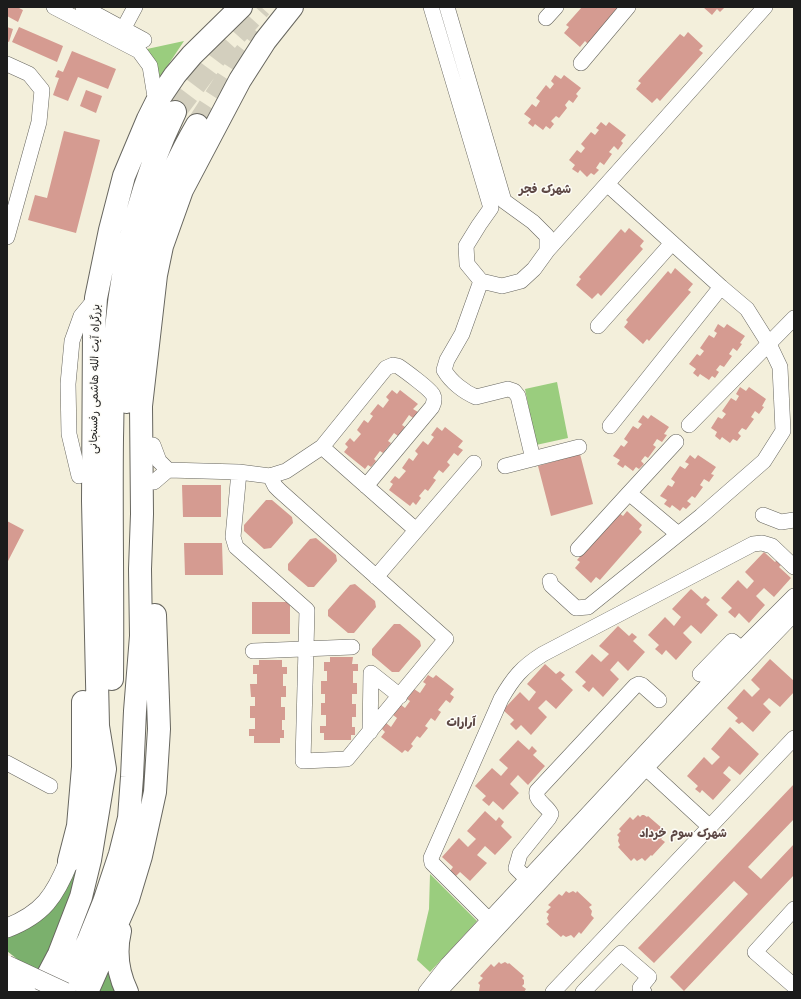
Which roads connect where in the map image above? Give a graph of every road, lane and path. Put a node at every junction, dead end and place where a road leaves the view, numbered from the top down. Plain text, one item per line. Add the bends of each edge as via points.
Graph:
1 (83, 7) edge
2 (135, 7) edge
3 (241, 7) edge
4 (292, 7) edge
5 (431, 7) edge
6 (447, 7) edge
7 (556, 7) edge
8 (628, 7) edge
9 (765, 7) edge
10 (59, 8) edge
11 (546, 18) dead end
12 (120, 35) junction
13 (144, 40) dead end
14 (581, 62) dead end
15 (7, 64) edge
16 (166, 107) junction
17 (197, 125) tunnel mouth
18 (607, 184) junction
19 (7, 237) edge
20 (672, 243) junction
21 (547, 251) junction
22 (481, 281) junction
23 (721, 287) junction
24 (96, 298) junction
25 (794, 318) edge
26 (598, 326) dead end
27 (94, 328) junction
28 (148, 343) junction
29 (769, 344) junction
30 (780, 367) junction
31 (794, 373) edge
32 (794, 420) edge
33 (689, 425) dead end
34 (610, 426) dead end
35 (784, 431) junction
36 (676, 442) dead end
37 (322, 447) junction
38 (579, 447) dead end
39 (533, 459) junction
40 (474, 463) dead end
41 (505, 466) dead end
42 (239, 472) junction
43 (79, 476) junction
44 (161, 476) junction
45 (270, 476) junction
46 (366, 486) junction
47 (629, 493) junction
48 (763, 515) dead end
49 (794, 521) edge
50 (416, 530) junction
51 (678, 534) junction
52 (578, 549) dead end
53 (794, 567) edge
54 (376, 576) junction
55 (550, 580) dead end
56 (794, 596) edge
57 (794, 614) edge
58 (156, 646) junction
59 (352, 647) dead end
60 (306, 649) junction
61 (253, 651) dead end
62 (747, 653) junction
63 (700, 674) dead end
64 (400, 696) junction
65 (659, 700) dead end
66 (135, 711) junction
67 (370, 732) junction
68 (794, 738) edge
69 (7, 763) edge
70 (646, 768) junction
71 (105, 769) junction
72 (50, 786) dead end
73 (129, 818) junction
74 (710, 827) junction
75 (69, 861) joint
76 (528, 885) junction
77 (128, 899) junction
78 (794, 909) edge
79 (489, 920) junction
80 (7, 928) edge
81 (7, 956) edge
82 (7, 965) edge
83 (794, 986) edge
84 (21, 988) edge
85 (64, 992) edge
86 (87, 992) edge
87 (127, 992) edge
88 (426, 992) edge
89 (439, 992) edge
90 (553, 992) edge
91 (583, 992) edge
92 (644, 992) edge

1 - 12 street
2 - 12 street
3 - 16 highway, بزرگراه آیت الله هاشمی رفسنجانی via 175,75
4 - 28 highway via 265,41 240,80 182,190 162,246
5 - 22 street via 491,208 466,246 467,264
6 - 21 street via 504,201 534,222 547,236
7 - 11 street
8 - 14 street
9 - 18 street
10 - 12 street
12 - 13 street
12 - 16 street via 150,66
15 - 19 street via 29,74 42,90 39,122
16 - 24 highway, بزرگراه آیت الله هاشمی رفسنجانی via 148,119 124,176
16 - 71 highway, بزرگراه آیت الله هاشمی رفسنجانی via 161,142 135,220 123,272 116,329 112,460 111,728
17 - 66 highway via 159,206 140,282 133,336 127,399 124,505 126,646
18 - 20 street
18 - 21 street
20 - 23 street
20 - 26 street
21 - 22 street via 521,281 502,286
22 - 39 street via 462,334 444,370 448,377 476,397 508,388 514,391 518,396
23 - 29 street via 747,309
23 - 34 street
24 - 27 highway, بزرگراه آیت الله هاشمی رفسنجانی
24 - 43 street via 81,316 72,341 68,384 69,434
25 - 29 street
27 - 43 highway via 83,380
27 - 71 highway, بزرگراه آیت الله هاشمی رفسنجانی via 98,726
28 - 44 highway via 152,382 153,445
28 - 66 highway via 141,406 141,636
29 - 30 street
29 - 33 street
30 - 31 street
30 - 35 street
32 - 35 street
35 - 51 street via 764,461
36 - 47 street
37 - 45 street via 286,472
37 - 46 street
37 - 46 street via 389,366 398,366 431,392 434,399 432,407
38 - 39 street
39 - 41 street
40 - 50 street
42 - 44 street
42 - 45 street
42 - 60 street via 233,537 236,547 307,610
43 - 75 highway via 83,767 78,826
44 - 58 highway via 154,536
45 - 54 street via 280,491
46 - 50 street
47 - 51 street
47 - 52 street
48 - 49 street via 781,522
50 - 54 street
51 - 55 street via 588,607 576,608
53 - 79 street via 772,546 753,544 543,654 518,672 501,699 431,858 432,863
54 - 64 street via 446,639
56 - 62 street
57 - 62 street
58 - 73 highway via 149,758
58 - 77 highway via 159,729 155,792 141,856
59 - 60 street
60 - 61 street
60 - 67 street via 303,761 347,759
62 - 63 street via 732,641
62 - 70 street
62 - 76 street
64 - 67 street
64 - 67 street via 371,673
65 - 76 street via 639,684 537,791 538,799 551,814 519,855 516,868
66 - 73 highway
68 - 74 street
69 - 72 street
70 - 74 street
70 - 76 street
71 - 84 highway, بزرگراه آیت الله هاشمی رفسنجانی via 90,860 81,896 59,954
73 - 85 highway via 104,902
74 - 90 street
75 - 80 main road via 46,904 35,914
76 - 79 street
76 - 89 street
77 - 86 highway
77 - 87 highway via 118,949 122,982
78 - 83 street via 755,952
79 - 88 street
81 - 84 main road via 13,963 12,976
82 - 85 main road, bridge
91 - 92 street via 621,953 649,977 640,988

